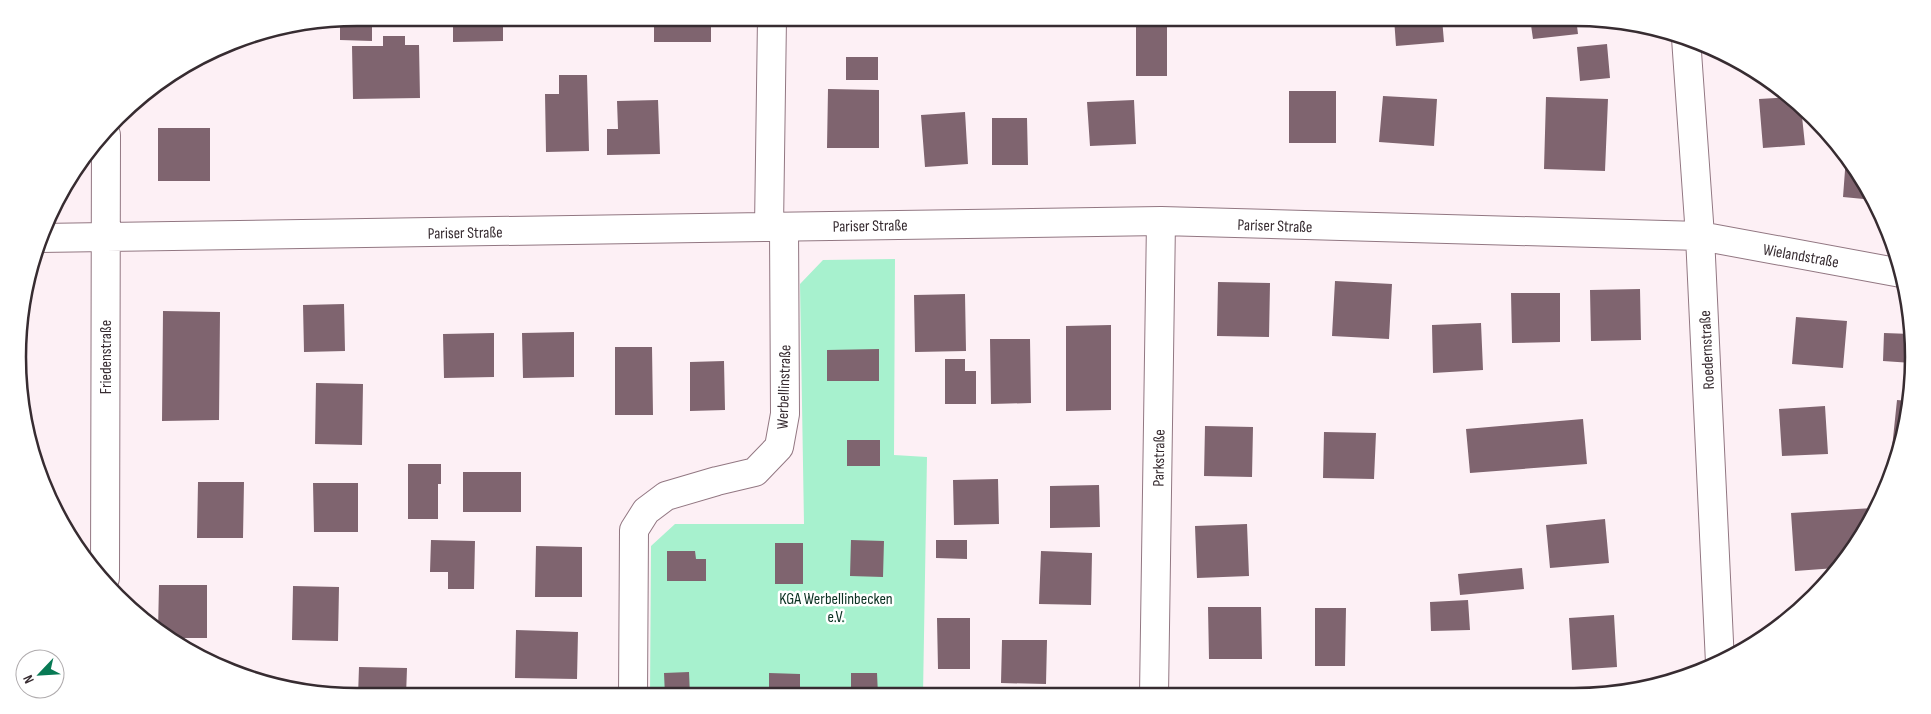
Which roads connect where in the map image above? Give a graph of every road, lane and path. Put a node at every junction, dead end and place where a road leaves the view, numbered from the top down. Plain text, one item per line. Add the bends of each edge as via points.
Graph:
1 (772, 26) edge
2 (1687, 46) edge
3 (106, 142) edge
4 (1161, 221) junction
5 (777, 227) junction
6 (1700, 236) junction
7 (105, 237) junction
8 (48, 238) edge
9 (1893, 272) edge
10 (105, 571) edge
11 (1720, 654) edge
12 (633, 688) edge
13 (1154, 688) edge

1 - 5 street, Werbellinstraße
2 - 6 street, Roedernstraße
3 - 7 street, Friedenstraße
4 - 5 street, Pariser Straße
4 - 6 street, Pariser Straße
4 - 13 street, Parkstraße
5 - 7 street, Pariser Straße
5 - 12 street, Werbellinstraße via 785,414 779,447 755,472 666,496 646,511 634,530
6 - 9 street, Wielandstraße
6 - 11 street, Roedernstraße
7 - 8 street, Pariser Straße
7 - 10 street, Friedenstraße

